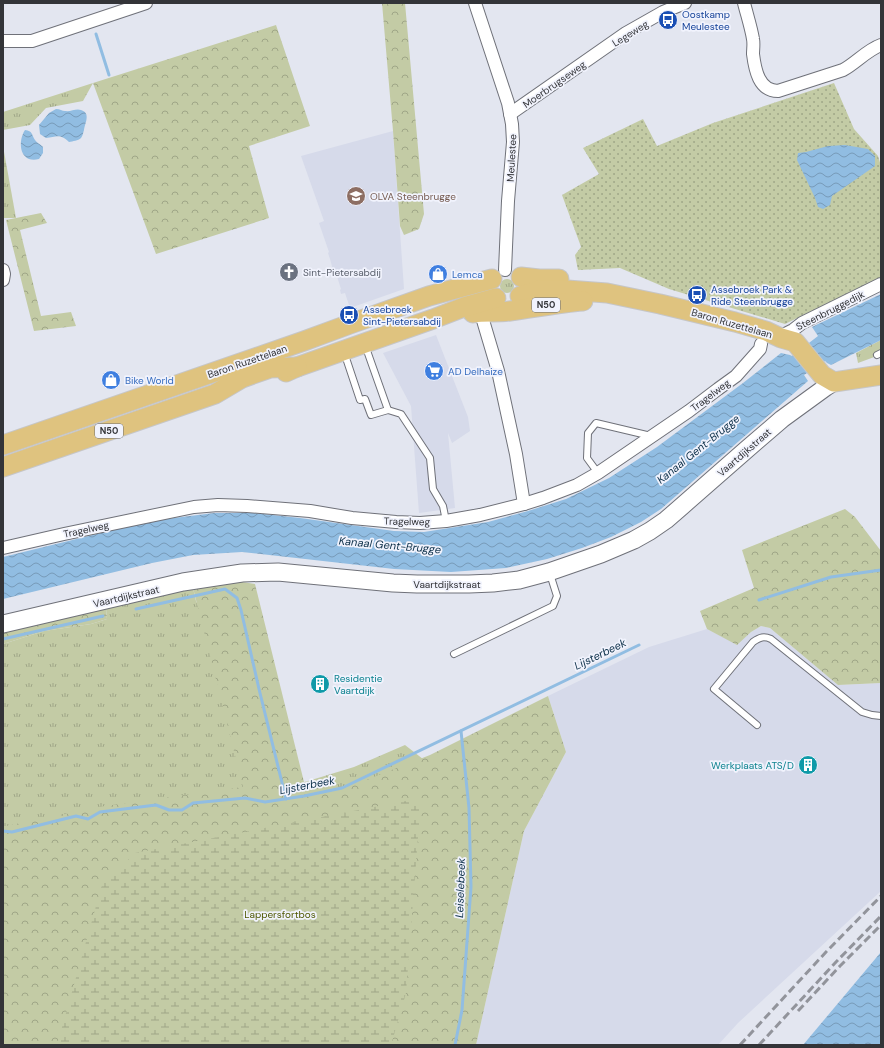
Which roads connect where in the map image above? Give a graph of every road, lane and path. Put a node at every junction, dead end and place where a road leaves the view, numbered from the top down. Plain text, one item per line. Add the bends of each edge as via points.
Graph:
1 (146, 3) edge
2 (475, 3) edge
3 (685, 3) edge
4 (744, 3) edge
5 (3, 41) edge
6 (881, 45) edge
7 (597, 54) joint
8 (510, 114) junction
9 (3, 270) edge
10 (506, 275) junction
11 (3, 280) edge
12 (881, 284) edge
13 (520, 296) junction
14 (496, 298) junction
15 (660, 304) junction
16 (482, 318) dead end
17 (433, 319) junction
18 (779, 337) junction
19 (364, 343) junction
20 (761, 344) dead end
21 (343, 350) junction
22 (881, 375) edge
23 (834, 382) junction
24 (388, 410) junction
25 (653, 436) junction
26 (3, 445) edge
27 (3, 467) edge
28 (598, 473) junction
29 (524, 504) junction
30 (446, 521) junction
31 (3, 548) edge
32 (549, 572) junction
33 (3, 624) edge
34 (454, 654) dead end
35 (881, 716) edge
36 (757, 724) dead end

1 - 5 street via 32,41
2 - 8 street, Meulestee
3 - 7 street, Legeweg via 626,33
4 - 6 street via 752,30 753,53 760,81 764,87 772,91 842,70
7 - 8 street, Moerbrugseweg
8 - 10 street, Meulestee via 513,142
9 - 11 street
10 - 13 main road, N50 via 523,283
10 - 14 main road via 490,286
10 - 15 main road, Baron Ruzettelaan / N50 via 568,279 637,291
10 - 26 main road, Baron Ruzettelaan / N50 via 428,293 304,341
12 - 18 street, Steenbruggedijk
13 - 14 main road, N50 via 508,303
13 - 15 main road, Baron Ruzettelaan / N50 via 539,290 567,290 607,293
14 - 17 main road, Baron Ruzettelaan / N50
15 - 17 main road, Baron Ruzettelaan / N50 via 596,300
15 - 18 main road, Baron Ruzettelaan / N50 via 735,322
16 - 29 street via 498,370
17 - 19 main road, Baron Ruzettelaan / N50
18 - 23 main road, Baron Ruzettelaan / N50 via 795,342 815,368
19 - 21 main road, Baron Ruzettelaan / N50
19 - 24 lane
20 - 25 street, Tragelweg via 760,349 736,376
21 - 24 lane via 360,400 365,399 371,415
21 - 27 main road, Baron Ruzettelaan / N50 via 297,366 270,368 242,378 215,394
22 - 23 main road
23 - 32 street, Vaartdijkstraat via 782,419 682,507 650,531 601,554
24 - 30 lane via 401,414 430,458 433,489 444,506
25 - 28 street, Tragelweg
25 - 28 lane via 596,423 588,433 587,458
28 - 29 street, Tragelweg via 577,485
29 - 30 street, Tragelweg
30 - 31 street, Tragelweg via 396,522 310,511 218,505 158,514
32 - 33 street, Vaartdijkstraat via 519,580 469,584 394,583 278,572 242,573 183,582
32 - 34 lane via 557,596 553,606
35 - 36 lane via 862,712 765,636 753,642 714,689

